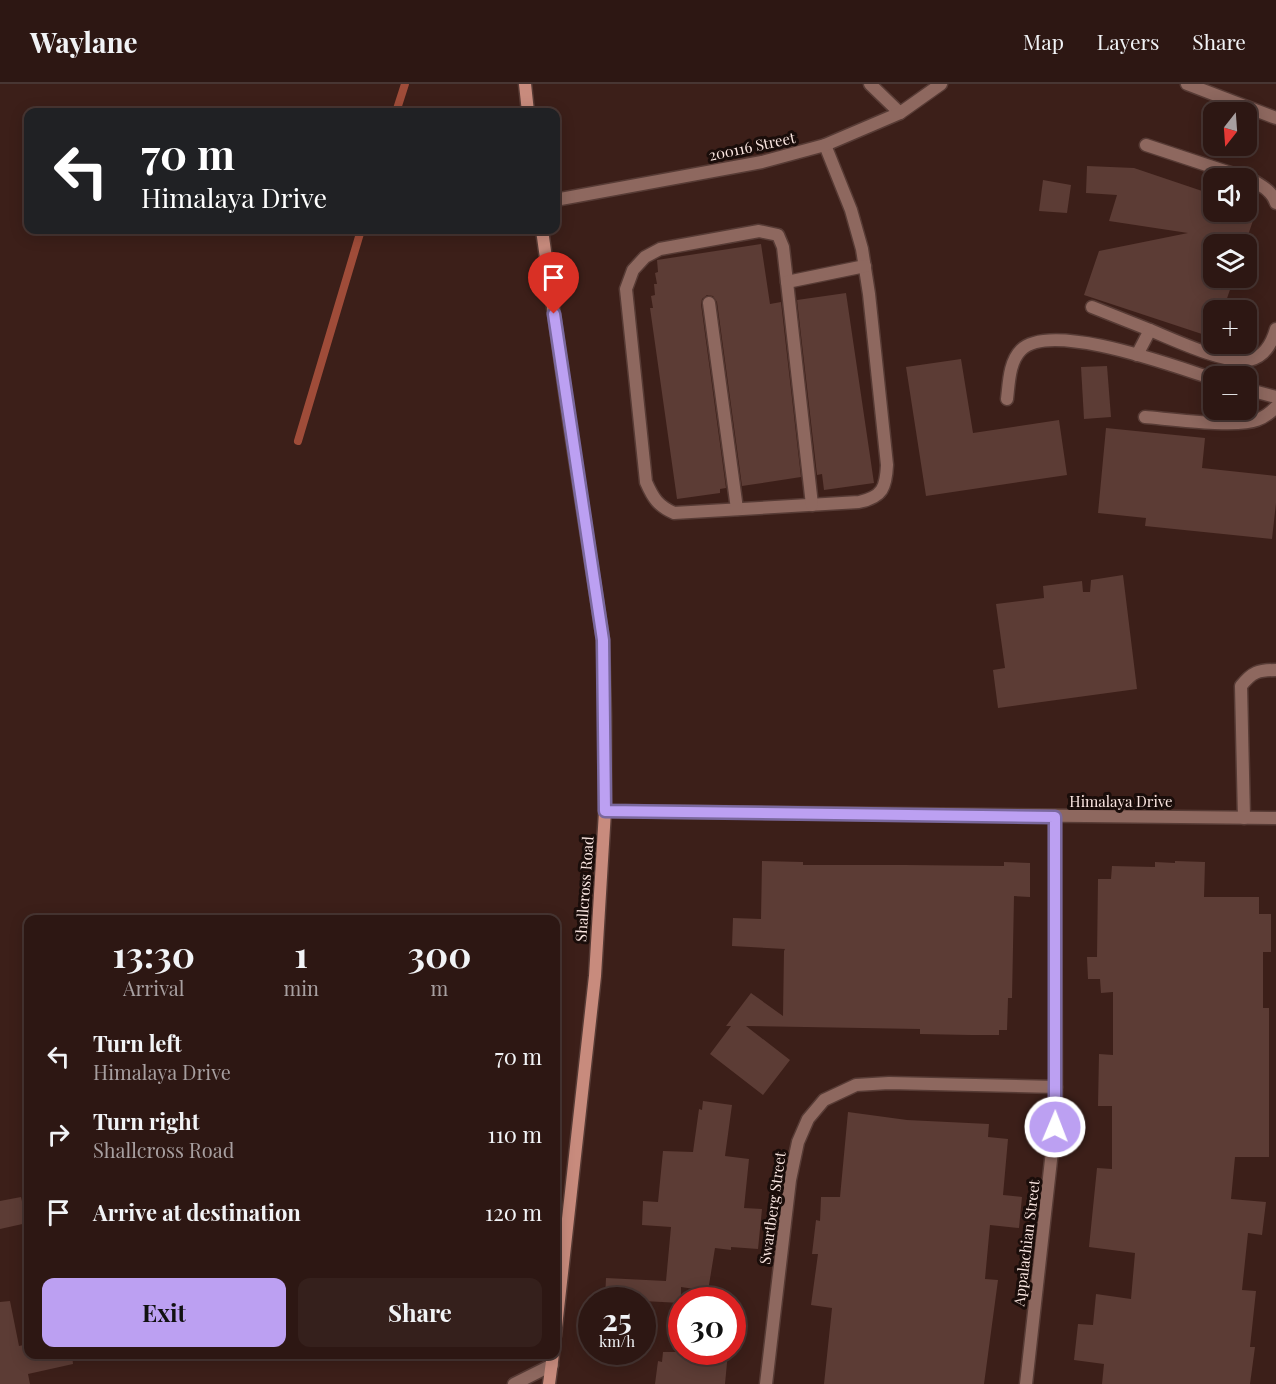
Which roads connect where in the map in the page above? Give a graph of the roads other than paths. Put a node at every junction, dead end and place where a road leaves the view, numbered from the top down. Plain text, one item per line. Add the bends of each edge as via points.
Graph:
1 (525, 84) edge
2 (870, 84) edge
3 (941, 84) edge
4 (1187, 84) edge
5 (528, 108) edge
6 (900, 113) junction
7 (1276, 118) edge
8 (825, 146) junction
9 (1146, 146) dead end
10 (560, 199) edge
11 (1276, 203) edge
12 (543, 234) edge
13 (865, 266) junction
14 (787, 282) junction
15 (709, 303) dead end
16 (1092, 307) dead end
17 (1276, 329) edge
18 (1150, 330) junction
19 (1137, 355) junction
20 (1203, 376) edge
21 (1257, 392) edge
22 (1276, 398) edge
23 (1007, 399) dead end
24 (1276, 407) edge
25 (1145, 417) dead end
26 (812, 505) junction
27 (736, 509) junction
28 (1276, 670) edge
29 (605, 811) junction
30 (1055, 817) junction
31 (1244, 818) junction
32 (1276, 818) edge
33 (1056, 1087) junction
34 (560, 1291) edge
35 (552, 1360) edge
36 (514, 1384) edge
37 (549, 1384) edge
38 (766, 1384) edge
39 (1026, 1384) edge

1 - 5 street
2 - 6 street
3 - 6 street, 200116 Street
4 - 7 street
6 - 8 street, 200116 Street
8 - 10 street, 200116 Street via 762,162
8 - 13 street via 851,210
9 - 11 street via 1252,180 1264,187
12 - 29 street, Shallcross Road via 603,640
13 - 14 street
13 - 26 street via 886,482 872,499
14 - 26 street
14 - 27 street via 778,235 759,231 660,249 633,270 626,289 646,482 653,498 661,508 674,513
15 - 27 street
16 - 18 street
17 - 18 street via 1271,344 1250,360 1231,360
18 - 19 street
19 - 20 street
19 - 23 street via 1082,341 1033,343 1021,350 1012,366
21 - 22 street
24 - 25 street via 1269,415 1239,423
26 - 27 street
28 - 31 street via 1250,675 1241,687
29 - 30 street, Himalaya Drive
29 - 34 street, Shallcross Road via 595,976
30 - 31 street, Himalaya Drive
30 - 33 street, Appalachian Street
31 - 32 street, Himalaya Drive
33 - 38 street, Swartberg Street via 889,1083 856,1085 824,1100 801,1134 790,1180
33 - 39 street, Appalachian Street via 1054,1140
35 - 36 street
35 - 37 street

